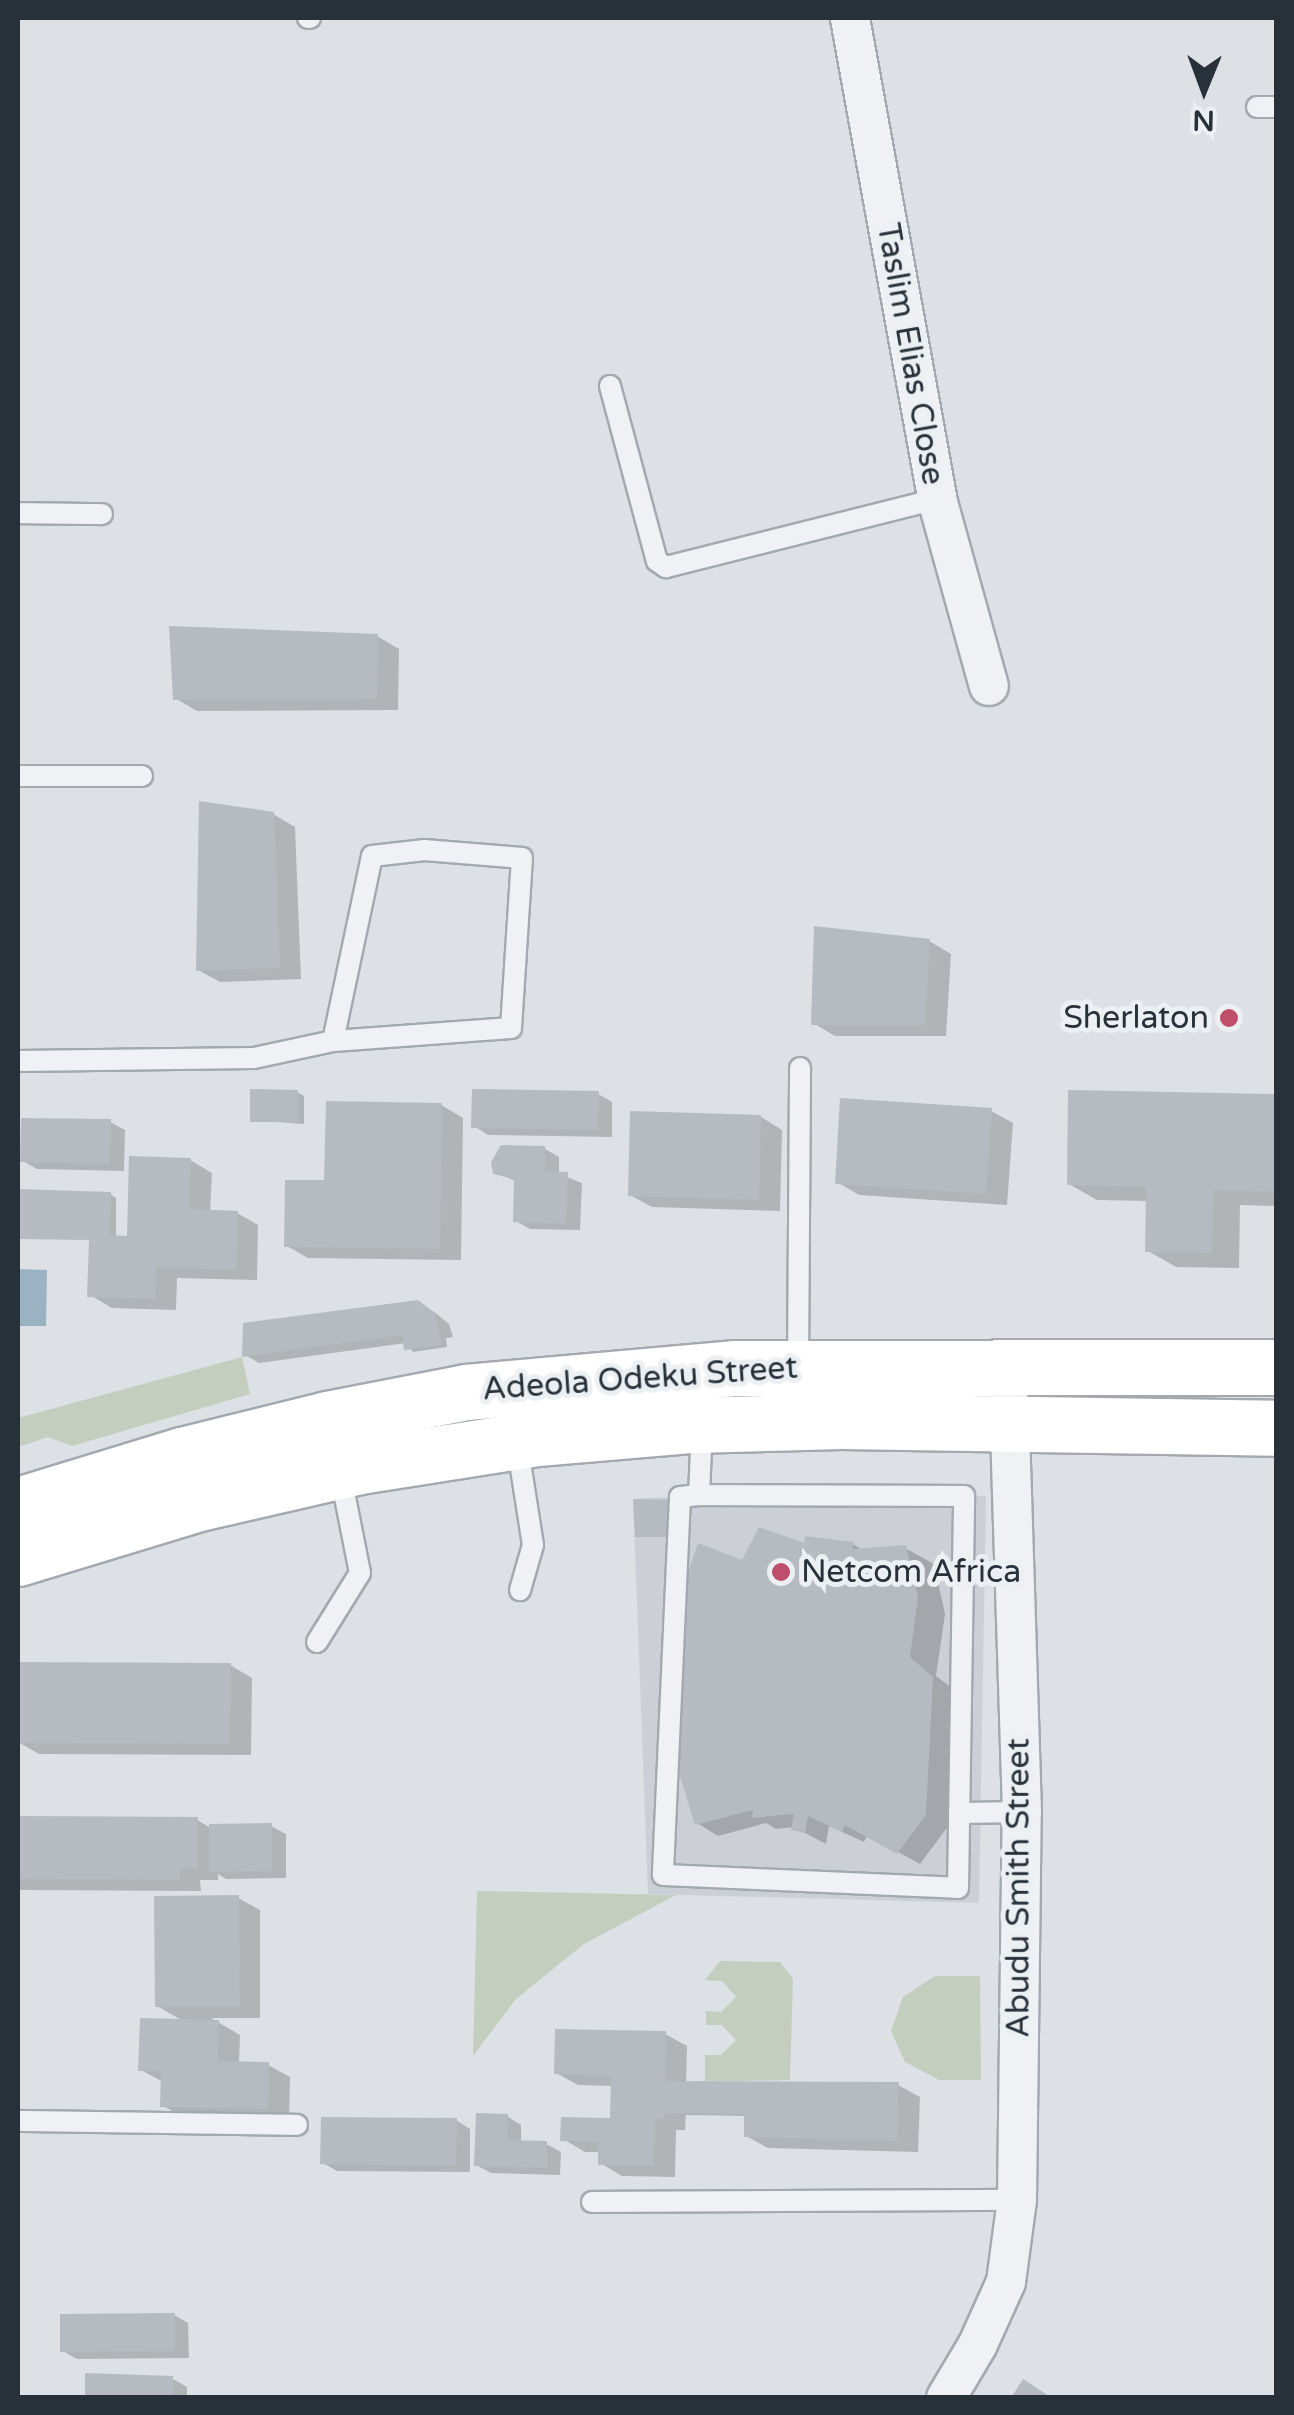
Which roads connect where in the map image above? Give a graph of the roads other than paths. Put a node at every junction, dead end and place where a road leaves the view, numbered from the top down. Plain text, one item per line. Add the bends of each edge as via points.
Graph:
1 (850, 18) edge
2 (610, 386) dead end
3 (937, 499) junction
4 (18, 513) edge
5 (102, 514) dead end
6 (989, 686) dead end
7 (18, 776) edge
8 (142, 776) dead end
9 (333, 1041) junction
10 (18, 1060) edge
11 (800, 1068) dead end
12 (1002, 1364) junction
13 (798, 1366) junction
14 (1276, 1367) edge
15 (1012, 1423) junction
16 (702, 1425) junction
17 (1276, 1428) edge
18 (516, 1441) junction
19 (340, 1470) junction
20 (699, 1494) junction
21 (18, 1505) edge
22 (18, 1558) edge
23 (520, 1590) dead end
24 (317, 1642) dead end
25 (1022, 1812) junction
26 (959, 1814) junction
27 (18, 2121) edge
28 (297, 2125) dead end
29 (1017, 2200) junction
30 (592, 2202) dead end
31 (946, 2398) edge

1 - 3 street, Taslim Elias Close
2 - 3 lane via 657,561 666,567
3 - 6 street, Taslim Elias Close
4 - 5 lane
7 - 8 lane
9 - 9 lane via 512,1028 522,858 425,850 372,856
9 - 10 lane via 254,1058
11 - 13 lane
12 - 13 main road, Adeola Odeku Street
12 - 14 main road, Adeola Odeku Street
12 - 15 street, Abudu Smith Street
13 - 21 main road, Adeola Odeku Street via 466,1392 182,1455
15 - 16 main road, Adeola Odeku Street
15 - 17 main road, Adeola Odeku Street
15 - 25 street, Abudu Smith Street
16 - 18 main road, Adeola Odeku Street
16 - 20 lane
18 - 19 main road, Adeola Odeku Street
18 - 23 lane via 533,1545
19 - 22 main road, Adeola Odeku Street via 199,1503
19 - 24 lane via 360,1573
20 - 26 lane via 964,1496
20 - 26 lane via 680,1497 662,1874 958,1888
25 - 26 lane
25 - 29 street, Abudu Smith Street
27 - 28 lane
29 - 30 lane
29 - 31 street, Abudu Smith Street via 1006,2282

